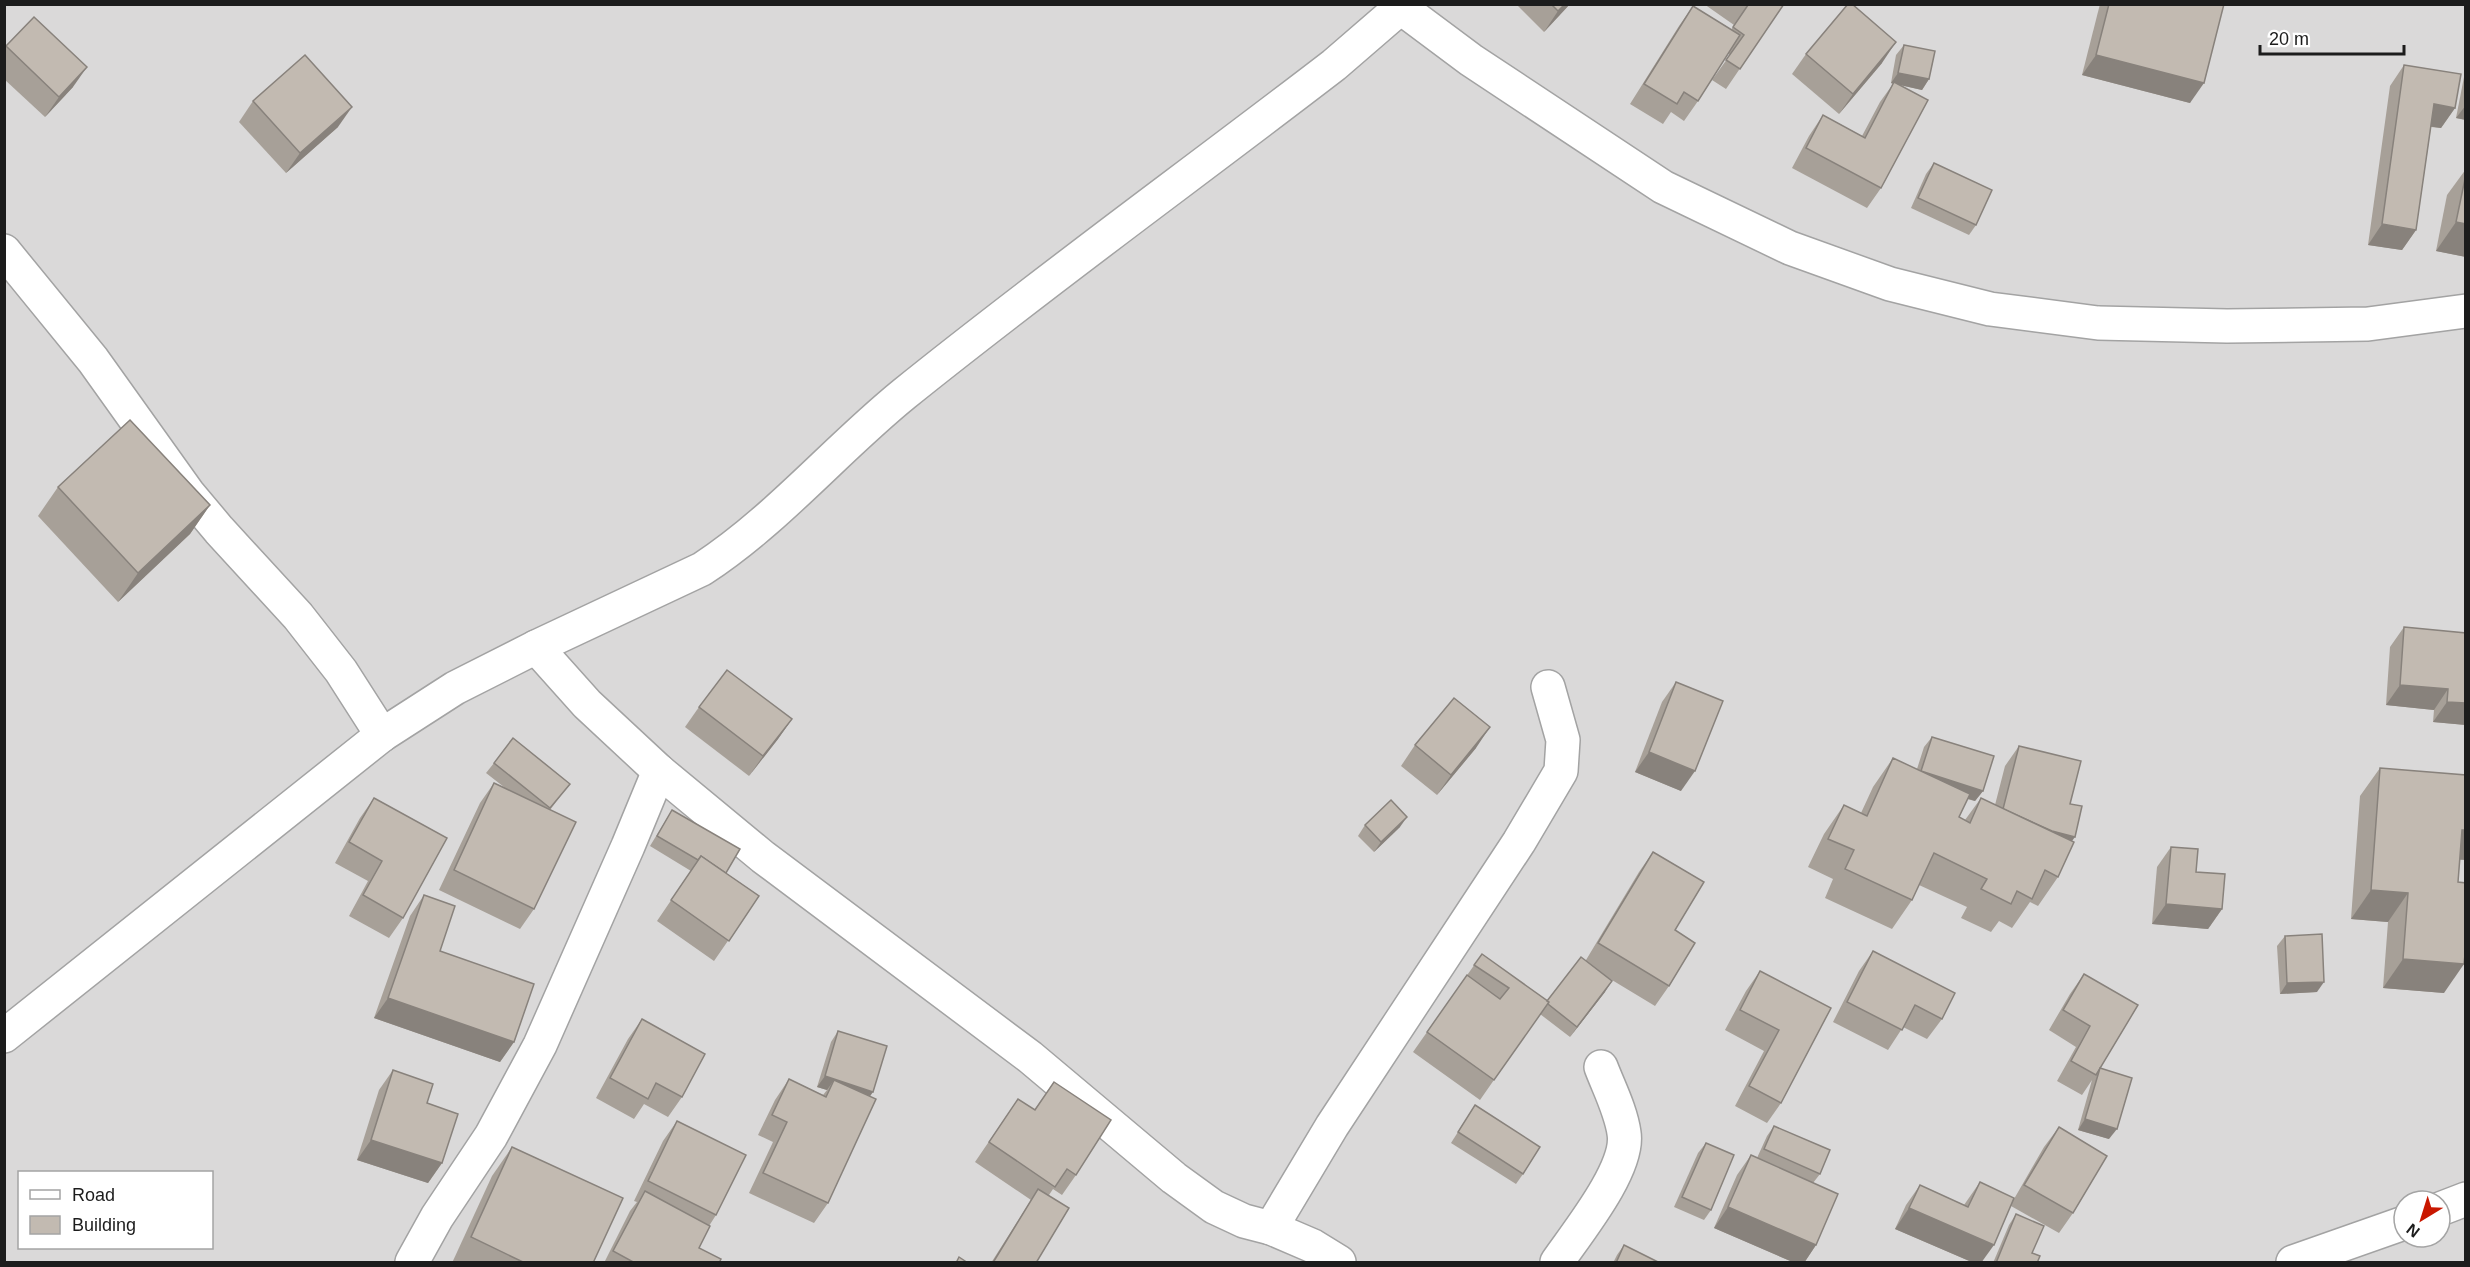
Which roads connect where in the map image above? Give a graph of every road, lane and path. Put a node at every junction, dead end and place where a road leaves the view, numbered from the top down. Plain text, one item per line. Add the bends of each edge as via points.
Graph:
1 (1398, 6) edge
2 (4, 250) edge
3 (2466, 311) edge
4 (536, 647) junction
5 (1548, 687) dead end
6 (382, 735) junction
7 (659, 771) junction
8 (4, 1036) edge
9 (1601, 1067) dead end
10 (2392, 1227) edge
11 (1271, 1228) junction
12 (412, 1263) edge
13 (1339, 1263) edge
14 (1557, 1263) edge
15 (2293, 1263) edge

1 - 3 street via 1480,67 1663,187 1790,248 1890,285 1990,309 2098,323 2368,324
1 - 4 street via 1334,65 902,395 726,553 702,569
2 - 6 street via 93,360 188,493 342,671
4 - 6 street via 455,688
4 - 7 street via 587,704
5 - 11 street via 1563,740 1561,771 1519,842 1338,1116
6 - 8 street
7 - 11 street via 763,857 1030,1057 1174,1178 1214,1207
7 - 12 street via 540,1045 491,1136 437,1217
9 - 14 street via 1624,1133 1623,1152 1618,1168
10 - 15 street
11 - 13 street via 1313,1246

